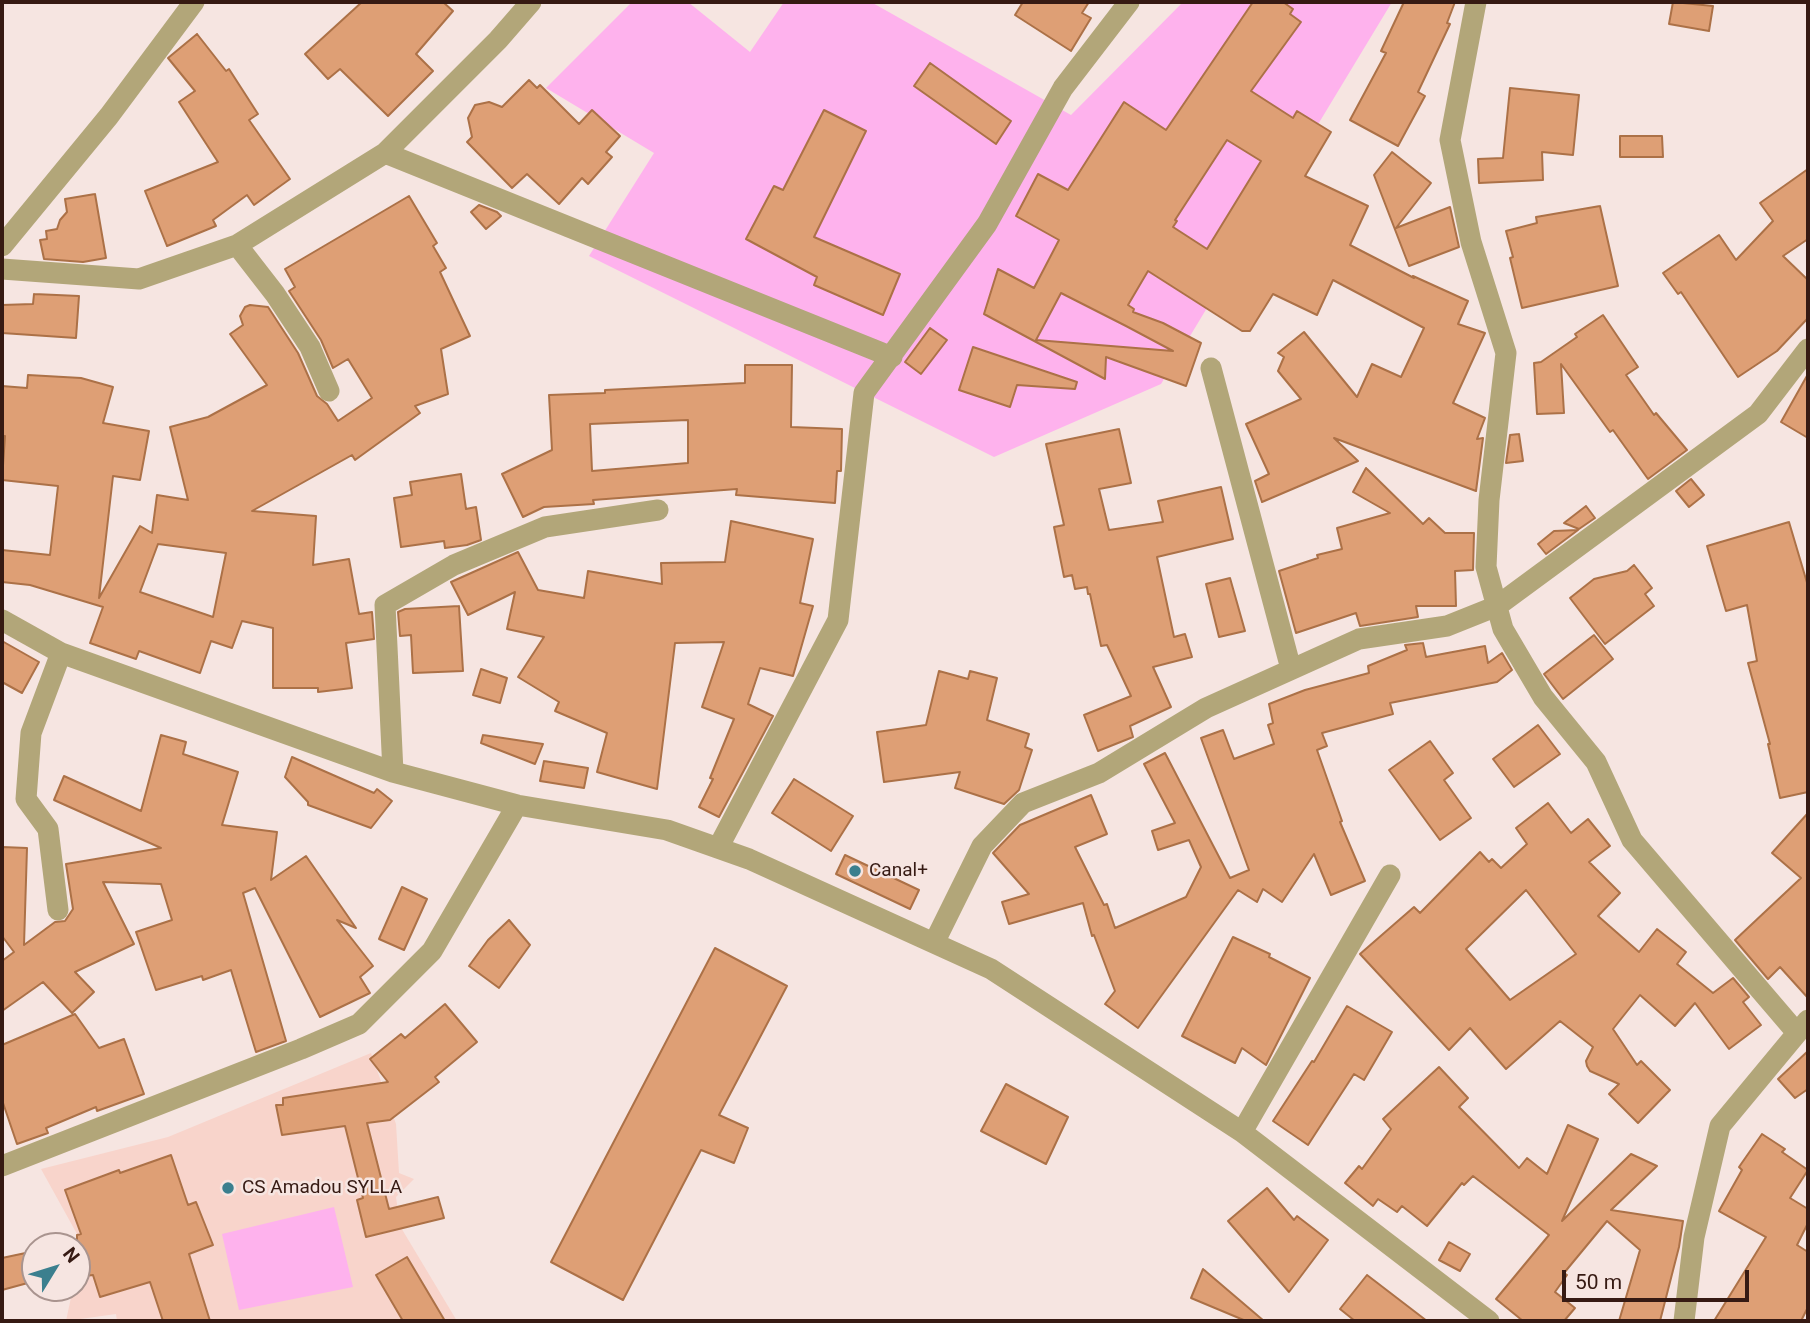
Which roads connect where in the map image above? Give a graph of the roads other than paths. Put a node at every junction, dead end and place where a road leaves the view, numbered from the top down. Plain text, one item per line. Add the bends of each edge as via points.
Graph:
1 (194, 2) edge
2 (531, 2) edge
3 (1129, 2) edge
4 (1476, 2) edge
5 (385, 153) junction
6 (237, 245) junction
7 (2, 246) edge
8 (2, 269) edge
9 (1808, 349) edge
10 (892, 356) junction
11 (1211, 368) dead end
12 (329, 391) dead end
13 (658, 510) dead end
14 (1497, 606) junction
15 (2, 620) edge
16 (61, 653) junction
17 (1291, 669) junction
18 (393, 772) junction
19 (517, 805) junction
20 (718, 848) junction
21 (1391, 875) dead end
22 (58, 910) dead end
23 (934, 943) junction
24 (1802, 1027) edge
25 (1242, 1132) junction
26 (2, 1166) edge
27 (1489, 1321) edge
28 (1684, 1321) edge

1 - 7 street via 109,116
2 - 5 street
3 - 10 street via 1063,88 988,224
4 - 14 street via 1450,140 1471,242 1506,353 1486,567
5 - 6 street
5 - 10 street
6 - 8 street via 139,279
6 - 12 street via 310,347
9 - 14 street via 1758,414
10 - 20 street via 864,393 838,620
11 - 17 street
13 - 18 street via 545,527 454,565 385,605
14 - 17 street via 1447,626 1359,639
14 - 24 street via 1503,629 1543,697 1596,762 1632,840
15 - 16 street
16 - 18 street
16 - 22 street via 31,733 26,799 48,830
17 - 23 street via 1206,708 1099,773 1023,803 982,846
18 - 19 street
19 - 20 street via 667,830
19 - 26 street via 432,951 359,1024
20 - 23 street
21 - 25 street
23 - 25 street via 990,970
24 - 28 street via 1720,1126 1694,1237
25 - 27 street

